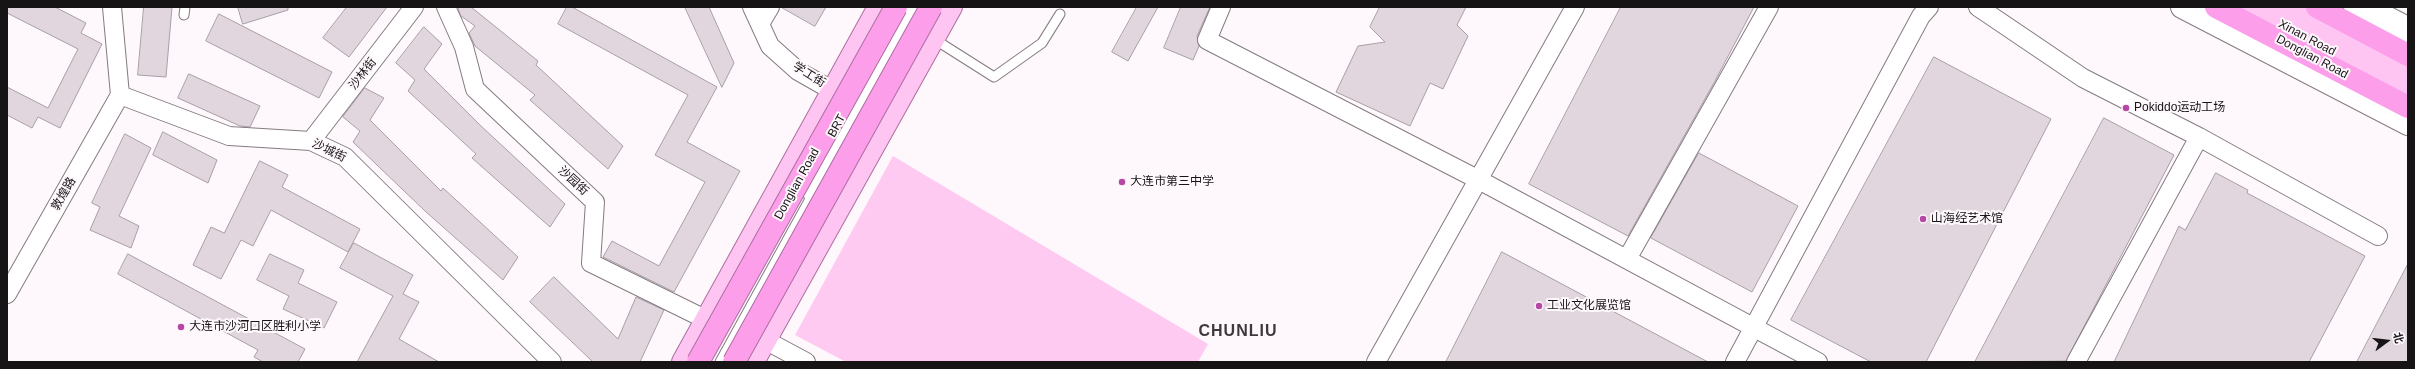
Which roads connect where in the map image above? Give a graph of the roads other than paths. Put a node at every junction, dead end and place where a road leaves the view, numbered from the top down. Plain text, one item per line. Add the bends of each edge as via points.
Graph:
1 (111, 7) edge
2 (414, 7) edge
3 (446, 7) edge
4 (752, 7) edge
5 (770, 7) edge
6 (879, 7) edge
7 (896, 7) edge
8 (909, 7) edge
9 (916, 7) edge
10 (931, 7) edge
11 (951, 7) edge
12 (1222, 7) edge
13 (1575, 7) edge
14 (1769, 7) edge
15 (1929, 7) edge
16 (1978, 7) edge
17 (2182, 7) edge
18 (2216, 7) edge
19 (2248, 7) edge
20 (2283, 7) edge
21 (2317, 7) edge
22 (2355, 7) edge
23 (2381, 7) edge
24 (1060, 14) dead end
25 (2408, 21) edge
26 (760, 24) junction
27 (2408, 35) edge
28 (934, 39) junction
29 (2408, 55) edge
30 (2408, 73) edge
31 (834, 91) junction
32 (2408, 91) edge
33 (120, 95) junction
34 (859, 106) junction
35 (2408, 107) edge
36 (886, 124) junction
37 (2408, 124) edge
38 (2199, 137) junction
39 (311, 141) junction
40 (1479, 180) junction
41 (2378, 236) dead end
42 (1627, 259) junction
43 (7, 294) edge
44 (707, 320) junction
45 (1755, 328) junction
46 (765, 340) junction
47 (552, 362) edge
48 (683, 362) edge
49 (698, 362) edge
50 (714, 362) edge
51 (720, 362) edge
52 (734, 362) edge
53 (753, 362) edge
54 (806, 362) edge
55 (1376, 362) edge
56 (1735, 362) edge
57 (1818, 362) edge
58 (2076, 362) edge

1 - 33 street
2 - 39 street, 沙林街
3 - 44 street, 沙园街 via 464,47 475,89 595,202 590,263
4 - 26 street, 学工街
5 - 26 street
6 - 31 main road
7 - 49 highway, Donglian Road, bridge
8 - 34 lane, BRT
9 - 34 lane, BRT
10 - 52 highway, bridge
11 - 28 main road
12 - 40 street via 1206,40
13 - 40 street
14 - 42 street
15 - 45 street via 1921,16
16 - 38 street via 2083,78
17 - 37 main road
18 - 35 highway, Donglian Road
19 - 32 main road, Xinan Road
20 - 30 main road, Xinan Road
21 - 29 highway
22 - 27 main road
23 - 25 lane
24 - 28 lane via 1042,43 994,77
26 - 31 street, 学工街 via 770,46 798,71
28 - 36 main road
31 - 34 street, 学工街
31 - 44 main road
33 - 39 street, 沙城街 via 229,136
33 - 43 street, 敦煌路
34 - 36 street, 学工街
34 - 50 lane, BRT
34 - 51 lane, BRT
36 - 46 main road
38 - 41 street
38 - 58 street
39 - 47 street, 沙城街 via 344,156
40 - 42 street
40 - 55 street
42 - 45 street
44 - 48 main road
45 - 56 street
45 - 57 street
46 - 53 main road
46 - 54 street

